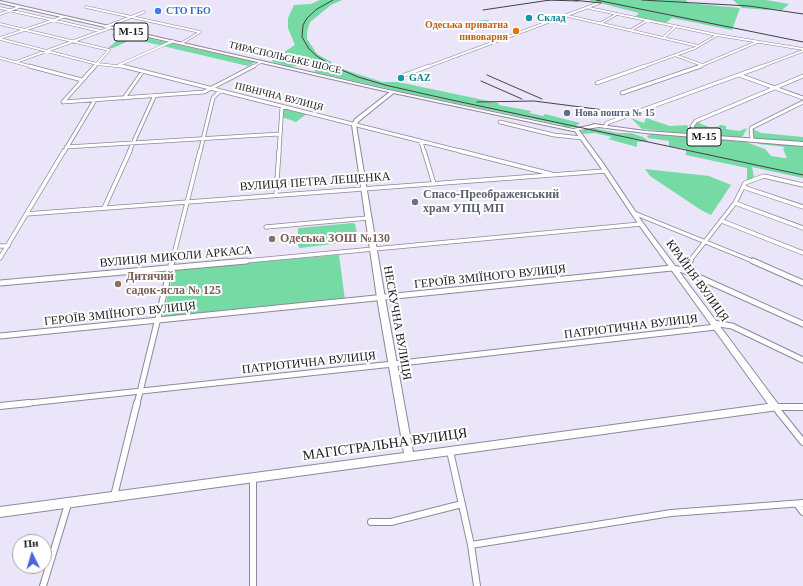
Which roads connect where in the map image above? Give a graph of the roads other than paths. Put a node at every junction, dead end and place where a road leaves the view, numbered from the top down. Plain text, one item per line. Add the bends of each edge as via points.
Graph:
1 (0, 2) edge
2 (599, 3) dead end
3 (19, 7) junction
4 (86, 7) dead end
5 (0, 8) edge
6 (589, 8) junction
7 (8, 10) junction
8 (144, 12) dead end
9 (0, 14) edge
10 (617, 14) junction
11 (567, 16) junction
12 (63, 17) junction
13 (130, 17) junction
14 (648, 20) junction
15 (51, 21) junction
16 (601, 23) junction
17 (0, 24) edge
18 (676, 26) junction
19 (105, 27) junction
20 (110, 28) junction
21 (24, 30) junction
22 (631, 30) junction
23 (100, 31) junction
24 (717, 34) junction
25 (663, 38) junction
26 (0, 39) edge
27 (72, 41) junction
28 (173, 41) junction
29 (759, 41) junction
30 (182, 43) junction
31 (698, 46) junction
32 (803, 50) edge
33 (46, 51) junction
34 (675, 55) junction
35 (0, 58) edge
36 (16, 62) junction
37 (261, 62) junction
38 (96, 64) junction
39 (119, 65) junction
40 (702, 65) junction
41 (144, 71) junction
42 (738, 75) junction
43 (803, 76) edge
44 (399, 77) dead end
45 (82, 80) junction
46 (597, 83) dead end
47 (212, 88) junction
48 (773, 88) junction
49 (220, 90) junction
50 (393, 92) junction
51 (622, 93) dead end
52 (155, 95) junction
53 (124, 98) junction
54 (803, 98) edge
55 (95, 100) junction
56 (803, 102) edge
57 (282, 106) junction
58 (500, 122) dead end
59 (354, 125) junction
60 (605, 127) junction
61 (575, 129) junction
62 (279, 134) junction
63 (698, 136) junction
64 (582, 138) junction
65 (204, 139) junction
66 (752, 140) junction
67 (421, 142) junction
68 (134, 143) junction
69 (803, 144) edge
70 (66, 147) junction
71 (605, 171) junction
72 (553, 175) junction
73 (434, 184) junction
74 (803, 185) edge
75 (743, 187) junction
76 (363, 188) junction
77 (276, 194) junction
78 (187, 202) junction
79 (735, 203) junction
80 (803, 207) edge
81 (104, 208) junction
82 (634, 213) junction
83 (26, 214) junction
84 (368, 218) junction
85 (722, 221) junction
86 (641, 224) junction
87 (266, 227) dead end
88 (803, 228) edge
89 (706, 241) junction
90 (0, 246) edge
91 (8, 246) junction
92 (373, 250) junction
93 (803, 252) edge
94 (0, 258) edge
95 (172, 268) junction
96 (672, 268) junction
97 (683, 270) junction
98 (0, 283) edge
99 (803, 283) edge
100 (381, 298) junction
101 (158, 320) junction
102 (803, 324) edge
103 (714, 325) junction
104 (0, 336) edge
105 (803, 360) edge
106 (392, 364) junction
107 (141, 391) junction
108 (0, 406) edge
109 (775, 407) junction
110 (803, 407) edge
111 (803, 442) edge
112 (450, 451) junction
113 (409, 456) junction
114 (253, 477) junction
115 (114, 496) junction
116 (69, 502) junction
117 (800, 503) edge
118 (462, 504) junction
119 (0, 512) edge
120 (803, 512) edge
121 (371, 522) dead end
122 (471, 545) junction
123 (43, 586) edge
124 (249, 586) edge
125 (253, 586) edge
126 (478, 586) edge

1 - 3 street, ТИРАСПОЛЬСЬКЕ ШОСЕ / М-15
2 - 6 street
3 - 7 street
3 - 12 street, ТИРАСПОЛЬСЬКЕ ШОСЕ / М-15
4 - 13 street
5 - 7 street
6 - 10 street
6 - 11 street
7 - 9 street
7 - 15 street
8 - 13 street
10 - 14 street
10 - 16 street
11 - 16 street
11 - 44 street
12 - 15 street
12 - 19 street, ТИРАСПОЛЬСЬКЕ ШОСЕ / М-15
13 - 19 street
13 - 30 street via 200,32
14 - 18 street
14 - 22 street
15 - 21 street
15 - 23 street
16 - 22 street
17 - 21 street
18 - 24 street
18 - 25 street
19 - 20 street, ТИРАСПОЛЬСЬКЕ ШОСЕ / М-15
20 - 23 street
20 - 28 street, ТИРАСПОЛЬСЬКЕ ШОСЕ / М-15
21 - 26 street
21 - 27 street
22 - 25 street
23 - 27 street
24 - 29 street
24 - 31 street
25 - 31 street
26 - 33 street, ПІВНІЧНА ВУЛИЦЯ
27 - 33 street
27 - 38 street via 109,50
28 - 30 street, ТИРАСПОЛЬСЬКЕ ШОСЕ / М-15
28 - 39 street
29 - 32 street
29 - 40 street
30 - 37 street, ТИРАСПОЛЬСЬКЕ ШОСЕ / М-15
31 - 34 street
32 - 42 street
33 - 36 street
33 - 38 street, ПІВНІЧНА ВУЛИЦЯ
34 - 40 street
34 - 46 street
35 - 36 street
36 - 45 street
37 - 47 street
37 - 50 street, ТИРАСПОЛЬСЬКЕ ШОСЕ / М-15
38 - 39 street, ПІВНІЧНА ВУЛИЦЯ
38 - 45 street
39 - 41 street, ПІВНІЧНА ВУЛИЦЯ
40 - 51 street
41 - 47 street, ПІВНІЧНА ВУЛИЦЯ
41 - 53 street
42 - 48 street
42 - 60 street via 607,123
43 - 48 street
45 - 55 street via 63,102
47 - 49 street, ПІВНІЧНА ВУЛИЦЯ
47 - 52 street via 201,92
48 - 54 street
48 - 63 street via 696,121 692,126
49 - 57 street, ПІВНІЧНА ВУЛИЦЯ
49 - 65 street via 213,98
50 - 59 street
50 - 61 street, ТИРАСПОЛЬСЬКЕ ШОСЕ / М-15
52 - 53 street
52 - 68 street
53 - 55 street
55 - 70 street
56 - 66 street via 751,128
57 - 59 street, ПІВНІЧНА ВУЛИЦЯ
57 - 62 street
58 - 64 street via 554,135
59 - 67 street, ПІВНІЧНА ВУЛИЦЯ
59 - 76 street, НЕСКУЧНА ВУЛИЦЯ
60 - 61 street, М-15
60 - 63 street, М-15
61 - 64 street, КРАЙНЯ ВУЛИЦЯ
62 - 65 street
62 - 77 street
63 - 66 street, М-15
64 - 71 street, КРАЙНЯ ВУЛИЦЯ
65 - 68 street
65 - 78 street
66 - 69 street, М-15
67 - 72 street, ПІВНІЧНА ВУЛИЦЯ
67 - 73 street
68 - 70 street
68 - 81 street
70 - 83 street
71 - 72 street, ВУЛИЦЯ ПЕТРА ЛЕЩЕНКА
71 - 82 street, КРАЙНЯ ВУЛИЦЯ
72 - 73 street, ВУЛИЦЯ ПЕТРА ЛЕЩЕНКА
73 - 76 street, ВУЛИЦЯ ПЕТРА ЛЕЩЕНКА
74 - 75 street via 764,176 745,183
75 - 79 street
75 - 80 street
76 - 77 street, ВУЛИЦЯ ПЕТРА ЛЕЩЕНКА
76 - 84 street, НЕСКУЧНА ВУЛИЦЯ
77 - 78 street, ВУЛИЦЯ ПЕТРА ЛЕЩЕНКА
78 - 81 street, ВУЛИЦЯ ПЕТРА ЛЕЩЕНКА
78 - 95 street
79 - 85 street
79 - 88 street
81 - 83 street, ВУЛИЦЯ ПЕТРА ЛЕЩЕНКА
82 - 86 street, КРАЙНЯ ВУЛИЦЯ
82 - 89 street
83 - 91 street
84 - 87 street
84 - 92 street, НЕСКУЧНА ВУЛИЦЯ
85 - 89 street
85 - 93 street
86 - 92 street, ВУЛИЦЯ МИКОЛИ АРКАСА
86 - 96 street, КРАЙНЯ ВУЛИЦЯ
89 - 97 street
89 - 99 street
90 - 91 street
91 - 94 street
92 - 95 street, ВУЛИЦЯ МИКОЛИ АРКАСА
92 - 100 street, НЕСКУЧНА ВУЛИЦЯ
95 - 98 street, ВУЛИЦЯ МИКОЛИ АРКАСА
95 - 101 street
96 - 97 street, ГЕРОЇВ ЗМІЇНОГО ВУЛИЦЯ
96 - 100 street, ГЕРОЇВ ЗМІЇНОГО ВУЛИЦЯ
96 - 103 street, КРАЙНЯ ВУЛИЦЯ
97 - 102 street, ГЕРОЇВ ЗМІЇНОГО ВУЛИЦЯ
100 - 101 street, ГЕРОЇВ ЗМІЇНОГО ВУЛИЦЯ
100 - 106 street, НЕСКУЧНА ВУЛИЦЯ
101 - 104 street, ГЕРОЇВ ЗМІЇНОГО ВУЛИЦЯ
101 - 107 street
103 - 105 street, ПАТРІОТИЧНА ВУЛИЦЯ via 732,326
103 - 106 street, ПАТРІОТИЧНА ВУЛИЦЯ
103 - 109 street, КРАЙНЯ ВУЛИЦЯ
106 - 107 street, ПАТРІОТИЧНА ВУЛИЦЯ
106 - 113 street, НЕСКУЧНА ВУЛИЦЯ
107 - 108 street, ПАТРІОТИЧНА ВУЛИЦЯ
107 - 115 street
109 - 110 street
109 - 111 street, КРАЙНЯ ВУЛИЦЯ
109 - 112 street, МАГІСТРАЛЬНА ВУЛИЦЯ
112 - 113 street, МАГІСТРАЛЬНА ВУЛИЦЯ
112 - 118 street
113 - 114 street, МАГІСТРАЛЬНА ВУЛИЦЯ
114 - 115 street, МАГІСТРАЛЬНА ВУЛИЦЯ
114 - 125 street
115 - 116 street, МАГІСТРАЛЬНА ВУЛИЦЯ
116 - 119 street, МАГІСТРАЛЬНА ВУЛИЦЯ
116 - 123 street
117 - 120 street
117 - 122 street via 671,513
118 - 121 street via 391,522
118 - 122 street
122 - 126 street
124 - 125 street

